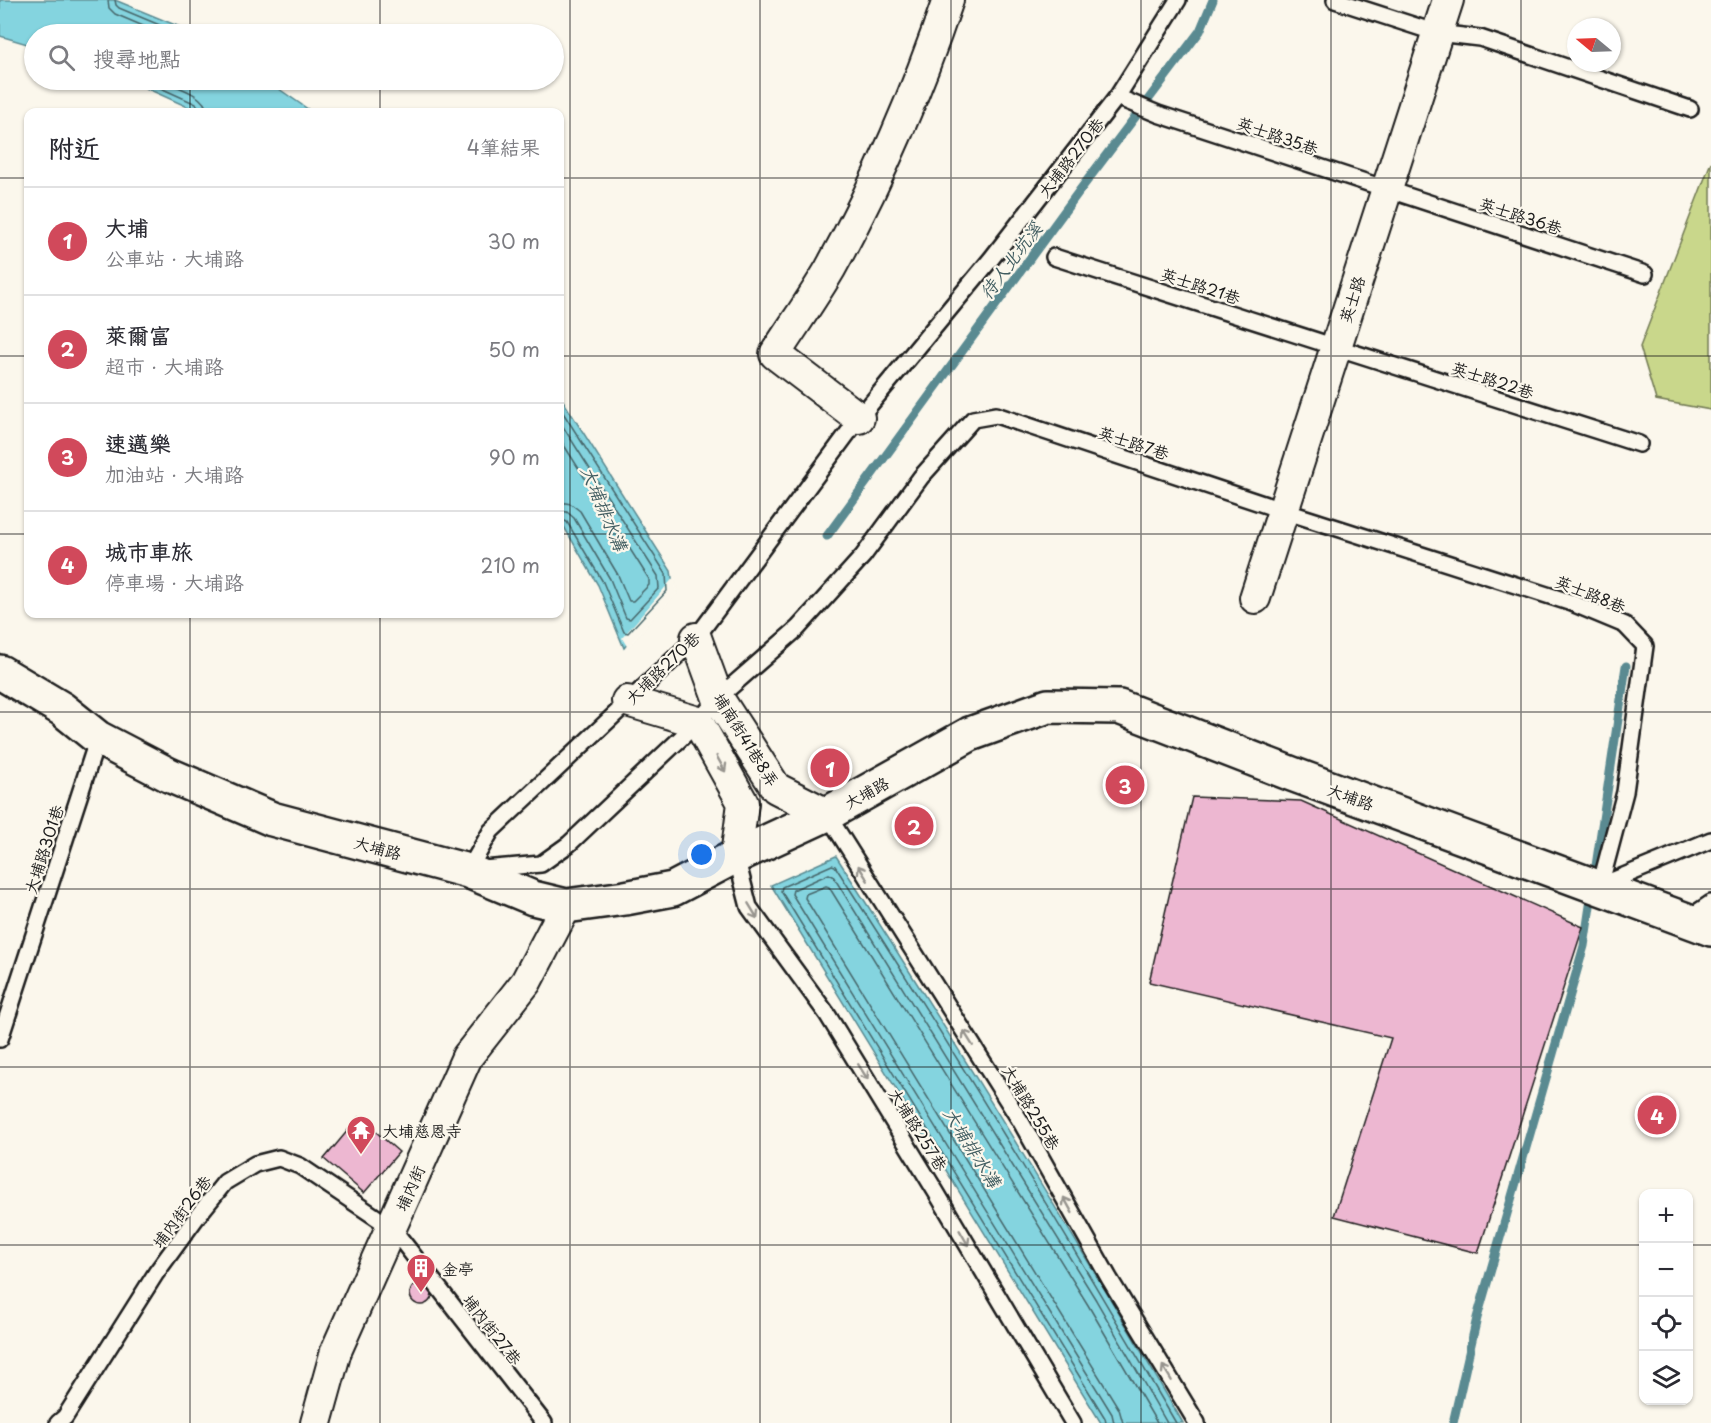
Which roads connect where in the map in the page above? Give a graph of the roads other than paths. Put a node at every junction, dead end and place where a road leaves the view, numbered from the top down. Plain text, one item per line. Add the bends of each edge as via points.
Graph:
1 (948, 0) edge
2 (1178, 0) edge
3 (1335, 0) edge
4 (1448, 0) edge
5 (1437, 33) junction
6 (1117, 97) junction
7 (1690, 109) dead end
8 (1386, 190) junction
9 (1054, 257) dead end
10 (1645, 274) dead end
11 (1336, 348) junction
12 (860, 418) junction
13 (1639, 444) dead end
14 (1284, 511) junction
15 (1255, 598) dead end
16 (696, 638) junction
17 (0, 672) edge
18 (718, 698) junction
19 (627, 701) junction
20 (698, 722) junction
21 (98, 738) junction
22 (827, 814) junction
23 (1711, 840) edge
24 (736, 856) junction
25 (468, 870) junction
26 (1600, 886) junction
27 (566, 906) junction
28 (1703, 918) edge
29 (0, 1039) edge
30 (392, 1228) junction
31 (58, 1423) edge
32 (316, 1423) edge
33 (544, 1423) edge
34 (1073, 1423) edge
35 (1197, 1423) edge

1 - 12 street via 926,64 862,207 829,271 775,354
2 - 6 lane, 大埔路270巷
3 - 5 lane
4 - 5 street, 英士路
5 - 7 lane via 1480,38
5 - 8 street, 英士路
6 - 8 lane, 英士路35巷
6 - 12 lane, 大埔路270巷 via 992,259
8 - 10 lane, 英士路36巷
8 - 11 street, 英士路
9 - 11 lane, 英士路21巷
11 - 13 lane, 英士路22巷
11 - 14 street, 英士路
12 - 16 lane, 大埔路270巷
14 - 15 street, 英士路
14 - 18 lane, 英士路7巷 via 996,415 973,419 921,477 863,556 798,628
14 - 26 lane, 英士路8巷 via 1572,603 1625,625 1645,646 1625,792
16 - 18 street, 埔南街41巷8弄
16 - 19 lane, 大埔路270巷
17 - 21 main road, 大埔路 via 62,709
18 - 20 lane
18 - 22 street, 埔南街41巷8弄 via 776,788
19 - 20 street
19 - 25 lane, 大埔路270巷 via 491,831
20 -> 24 street via 743,803
20 - 25 lane via 569,843 541,864
21 - 25 main road, 大埔路 via 169,775 272,819
21 - 29 lane, 大埔路301巷
22 - 24 main road, 大埔路
22 - 26 main road, 大埔路 via 970,734 1048,706 1119,707
35 -> 22 lane, 大埔路255巷 via 1021,1122
23 - 26 lane
24 - 27 main road, 大埔路 via 673,889
24 -> 34 lane, 大埔路257巷 via 749,907 827,1014
25 - 27 main road, 大埔路 via 533,898
26 - 28 main road, 大埔路
27 - 30 street, 埔內街 via 526,982 467,1057
30 - 31 lane, 埔內街26巷 via 300,1166 279,1158 255,1164 225,1182 195,1218
30 - 32 street, 埔內街 via 336,1351
30 - 33 lane, 埔內街27巷

